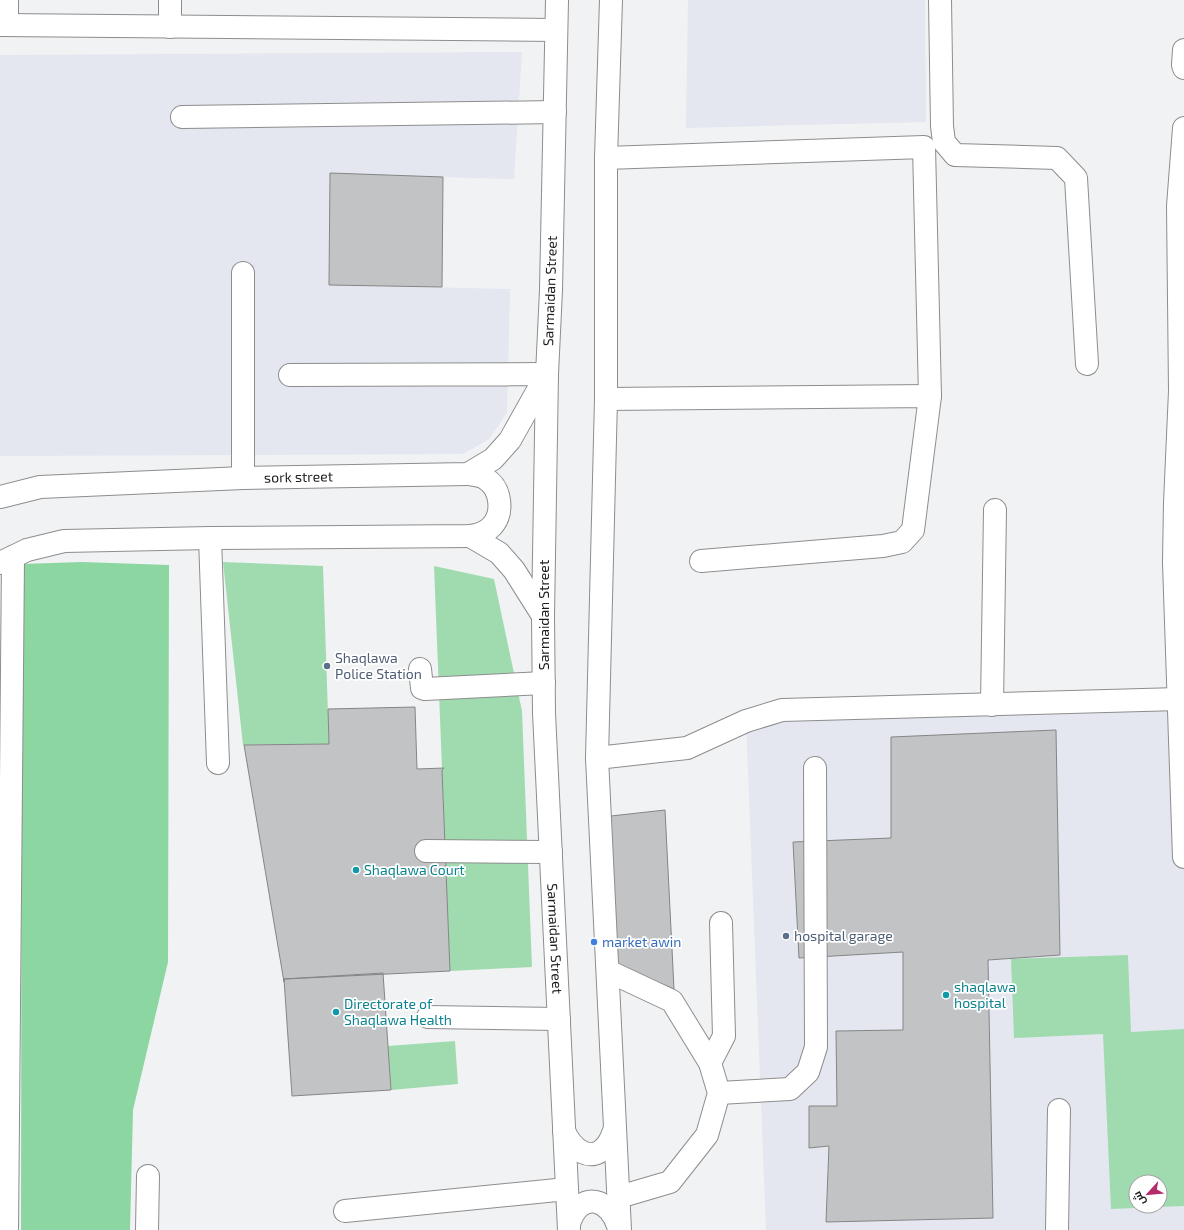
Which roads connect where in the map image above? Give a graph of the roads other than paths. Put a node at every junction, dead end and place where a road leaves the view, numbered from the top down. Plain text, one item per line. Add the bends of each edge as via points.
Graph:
1 (7, 0) edge
2 (170, 0) edge
3 (557, 0) edge
4 (611, 0) edge
5 (940, 0) edge
6 (4, 25) edge
7 (170, 27) junction
8 (556, 30) junction
9 (1184, 50) edge
10 (1184, 68) edge
11 (555, 112) junction
12 (182, 117) dead end
13 (1184, 128) edge
14 (606, 158) junction
15 (1182, 263) edge
16 (243, 273) dead end
17 (1086, 364) dead end
18 (547, 374) junction
19 (290, 376) dead end
20 (930, 396) junction
21 (606, 399) junction
22 (1180, 471) edge
23 (468, 474) junction
24 (243, 478) junction
25 (0, 497) edge
26 (995, 510) dead end
27 (470, 536) junction
28 (210, 538) junction
29 (6, 560) edge
30 (702, 561) dead end
31 (542, 616) junction
32 (420, 669) dead end
33 (544, 683) junction
34 (1179, 699) junction
35 (992, 705) junction
36 (597, 758) junction
37 (218, 763) dead end
38 (815, 768) dead end
39 (426, 851) dead end
40 (551, 852) junction
41 (1184, 857) edge
42 (721, 923) dead end
43 (608, 971) junction
44 (428, 1017) dead end
45 (559, 1019) junction
46 (710, 1063) junction
47 (719, 1093) junction
48 (1059, 1110) dead end
49 (615, 1128) junction
50 (564, 1131) junction
51 (148, 1176) dead end
52 (567, 1189) junction
53 (619, 1197) junction
54 (345, 1211) dead end
55 (569, 1227) edge
56 (7, 1230) edge
57 (147, 1230) edge
58 (620, 1230) edge
59 (1057, 1230) edge

1 - 6 street
2 - 7 street
3 - 8 street, Sarmaidan Street
4 - 14 street
5 - 17 street via 944,142 955,154 1057,158 1076,178
6 - 7 street
7 - 8 street
8 - 11 street, Sarmaidan Street
9 - 10 street
11 - 12 street
11 - 18 street, Sarmaidan Street
13 - 15 street via 1178,206
14 - 20 street via 924,146
14 - 21 street
15 - 22 street
16 - 24 street
18 - 19 street
18 - 23 street via 510,440 493,458
18 - 31 street, Sarmaidan Street
20 - 21 street
20 - 30 street via 913,530 902,542 883,546
21 - 36 street
22 - 34 street via 1175,503 1174,563
23 - 24 street, sork street
23 - 27 street via 485,478 493,484 500,506 493,526 481,534
24 - 25 street, sork street via 40,487
26 - 35 street
27 - 28 street
27 - 31 street via 499,553 514,570
28 - 29 street via 64,541 27,550
28 - 37 street
29 - 56 street
31 - 33 street, Sarmaidan Street
32 - 33 street via 421,685 425,689
33 - 40 street, Sarmaidan Street
34 - 35 street
34 - 41 street
35 - 36 street via 782,710 746,721 687,748
36 - 43 street
38 - 47 street via 816,1047 808,1072 790,1089
39 - 40 street
40 - 45 street, Sarmaidan Street
42 - 46 street via 724,1036
43 - 46 street via 672,1001
43 - 49 street
44 - 45 street
45 - 50 street, Sarmaidan Street
46 - 47 street
47 - 53 street via 707,1135 670,1182
48 - 59 street
49 - 50 street via 607,1146 591,1154 582,1153 574,1147
49 - 53 street
50 - 52 street, Sarmaidan Street
51 - 57 street
52 - 54 street
52 - 55 street, Sarmaidan Street
53 - 58 street
55 - 58 street via 572,1214 583,1203 601,1202 610,1209

